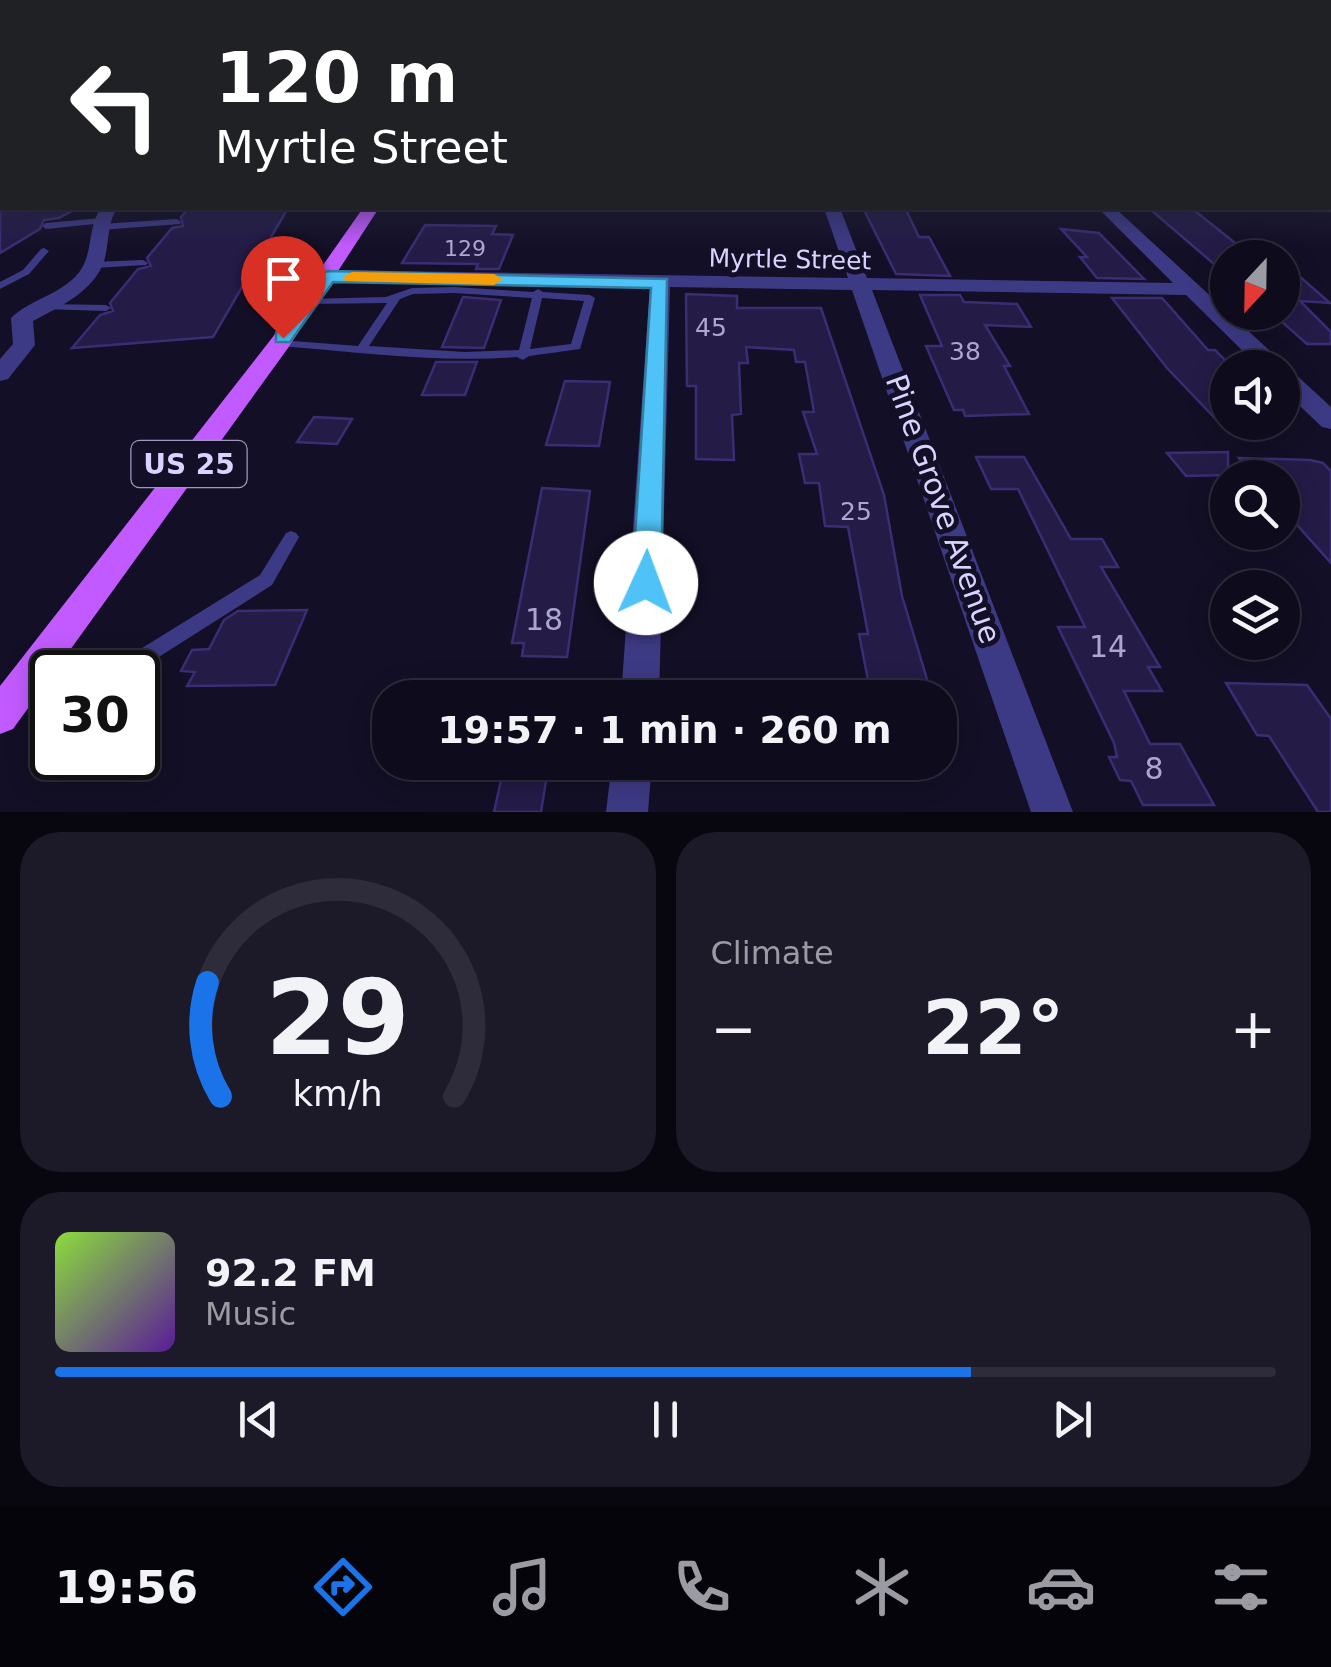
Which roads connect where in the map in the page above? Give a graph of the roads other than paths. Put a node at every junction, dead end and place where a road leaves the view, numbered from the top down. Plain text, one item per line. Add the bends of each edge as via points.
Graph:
1 (370, 210) edge
2 (833, 210) edge
3 (1108, 210) edge
4 (103, 219) edge
5 (177, 222) dead end
6 (46, 226) dead end
7 (44, 251) dead end
8 (143, 263) dead end
9 (94, 265) junction
10 (328, 276) junction
11 (411, 278) junction
12 (660, 282) junction
13 (862, 285) junction
14 (0, 286) edge
15 (1191, 289) junction
16 (538, 292) junction
17 (396, 297) junction
18 (310, 301) junction
19 (106, 308) dead end
20 (21, 314) edge
21 (280, 343) junction
22 (362, 348) junction
23 (1255, 350) edge
24 (523, 356) junction
25 (0, 374) edge
26 (1300, 392) edge
27 (1331, 421) edge
28 (291, 536) dead end
29 (48, 650) edge
30 (153, 650) edge
31 (30, 674) edge
32 (641, 680) edge
33 (0, 716) edge
34 (630, 780) edge
35 (627, 812) edge
36 (1052, 812) edge

1 - 10 main road, US 25
2 - 13 street, Pine Grove Avenue
3 - 15 street
4 - 5 lane
4 - 6 lane
4 - 9 street
7 - 14 lane via 26,272
8 - 9 lane
9 - 20 street via 75,286
10 - 11 street, Myrtle Street
10 - 18 main road, US 25
11 - 12 street, Myrtle Street
11 - 17 lane
12 - 13 street, Myrtle Street
12 - 32 street
13 - 15 street, Myrtle Street
13 - 36 street, Pine Grove Avenue
15 - 23 street
16 - 17 lane via 412,291
16 - 24 lane
16 - 24 lane via 590,298 576,347
17 - 18 lane
17 - 22 lane
18 - 21 main road, US 25
19 - 20 lane
20 - 25 street via 24,345
21 - 22 lane
21 - 29 main road, US 25
22 - 24 lane
26 - 27 street
28 - 30 lane via 266,580
31 - 33 main road, US 25
34 - 35 street

